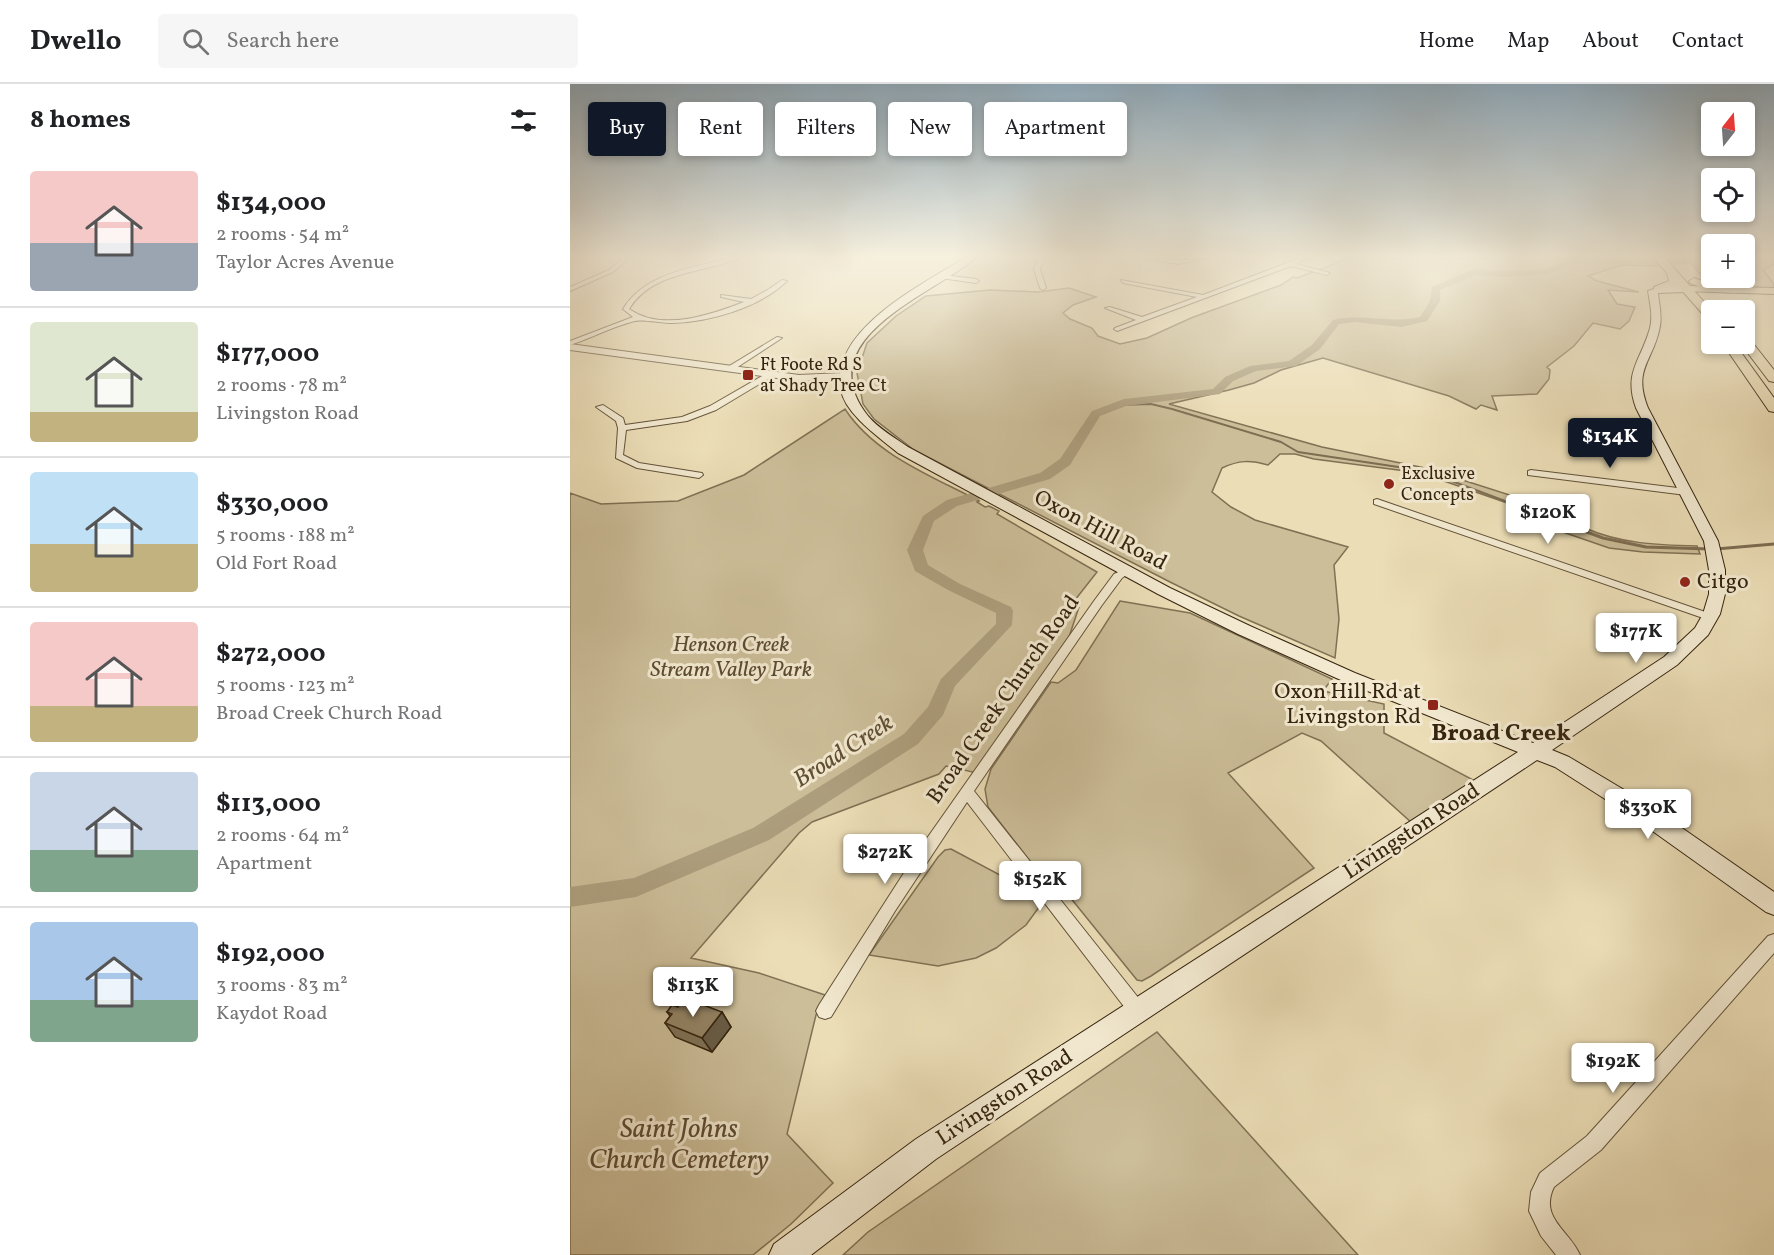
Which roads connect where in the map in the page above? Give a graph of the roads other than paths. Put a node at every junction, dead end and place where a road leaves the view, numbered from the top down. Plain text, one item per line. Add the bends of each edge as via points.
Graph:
1 (630, 313) edge
2 (724, 313) edge
3 (888, 313) edge
4 (1122, 313) edge
5 (1157, 313) edge
6 (1655, 313) edge
7 (639, 317) junction
8 (1140, 319) junction
9 (1117, 329) dead end
10 (779, 338) dead end
11 (570, 345) edge
12 (1736, 354) edge
13 (1755, 354) edge
14 (730, 368) junction
15 (772, 374) junction
16 (844, 376) junction
17 (1774, 378) edge
18 (600, 407) dead end
19 (1774, 408) edge
20 (622, 428) junction
21 (1531, 473) dead end
22 (699, 475) dead end
23 (1686, 492) junction
24 (1377, 502) dead end
25 (1127, 571) junction
26 (1710, 617) junction
27 (1536, 751) junction
28 (967, 792) junction
29 (1774, 905) edge
30 (1774, 940) edge
31 (825, 1011) dead end
32 (1138, 1011) junction
33 (785, 1255) edge
34 (1569, 1255) edge

1 - 7 street
2 - 7 street via 663,320
3 - 16 main road via 866,329 852,349
4 - 8 street
5 - 8 street
6 - 23 main road, Livingston Road via 1656,325 1636,372 1635,386 1642,408
7 - 11 street
8 - 9 street
10 - 14 street
11 - 14 street
12 - 19 highway
13 - 17 highway
14 - 15 street
15 - 16 street
15 - 20 street via 713,408 684,419
16 - 25 main road, Oxon Hill Road via 856,411 903,450
18 - 20 street via 620,420
20 - 22 street via 619,456 637,465
21 - 23 street
23 - 26 main road, Livingston Road via 1714,551 1719,584
24 - 26 street
25 - 27 main road, Oxon Hill Road via 1349,677
25 - 28 street, Broad Creek Church Road via 1118,576 1098,603
26 - 27 main road, Livingston Road via 1701,633 1680,654
27 - 29 main road, Oxon Hill Road via 1587,776
27 - 32 main road, Livingston Road
28 - 31 street, Broad Creek Church Road
28 - 32 street
30 - 34 street via 1594,1143 1547,1180 1539,1211
32 - 33 main road, Livingston Road via 926,1149

